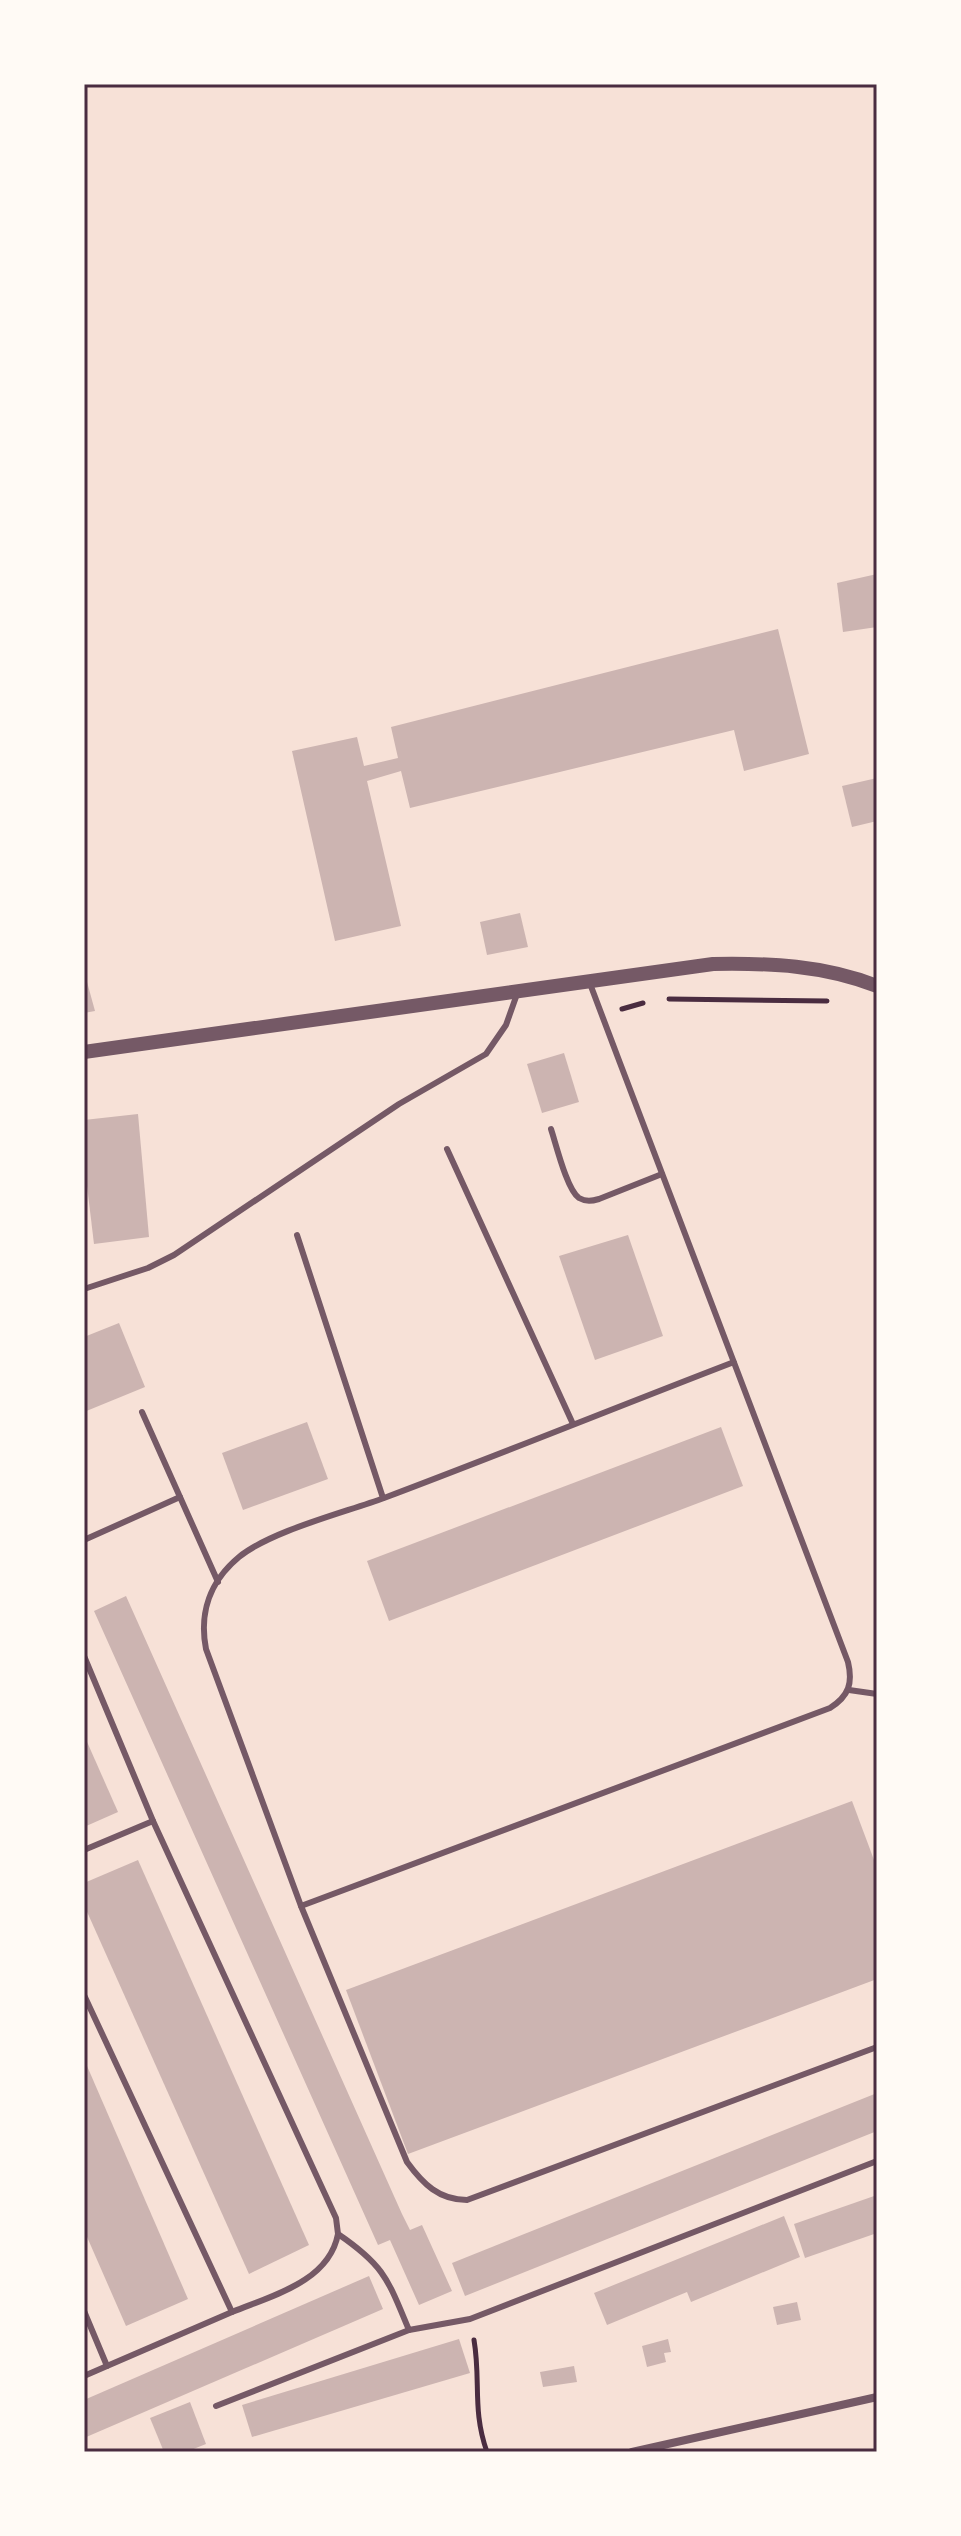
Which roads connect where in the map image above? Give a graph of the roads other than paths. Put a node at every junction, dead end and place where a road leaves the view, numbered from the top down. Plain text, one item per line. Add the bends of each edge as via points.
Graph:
1 (589, 981) junction
2 (877, 986) edge
3 (518, 990) junction
4 (84, 1052) edge
5 (551, 1129) dead end
6 (447, 1149) dead end
7 (662, 1174) junction
8 (297, 1235) dead end
9 (84, 1289) edge
10 (734, 1362) junction
11 (142, 1412) dead end
12 (573, 1424) junction
13 (180, 1497) junction
14 (383, 1498) junction
15 (84, 1540) edge
16 (218, 1582) junction
17 (84, 1656) edge
18 (849, 1690) junction
19 (877, 1694) edge
20 (153, 1821) junction
21 (84, 1850) edge
22 (301, 1906) junction
23 (84, 1995) edge
24 (877, 2047) edge
25 (877, 2161) edge
26 (338, 2234) junction
27 (84, 2311) edge
28 (232, 2312) junction
29 (409, 2330) junction
30 (107, 2366) junction
31 (84, 2376) edge
32 (877, 2397) edge
33 (216, 2406) dead end
34 (632, 2452) edge

1 - 2 street via 748,963 819,968
1 - 3 street
1 - 7 lane
3 - 4 street
3 - 9 lane via 506,1025 486,1054 399,1104 174,1255
5 - 7 lane via 572,1190 582,1200 590,1202
6 - 12 lane
7 - 10 lane
8 - 14 lane
10 - 12 lane
10 - 18 lane via 848,1662
11 - 13 lane
12 - 14 lane
13 - 15 lane
13 - 16 lane
14 - 16 lane via 250,1549
16 - 22 lane via 202,1618 206,1649
17 - 20 lane
18 - 19 lane
18 - 22 lane via 830,1708
20 - 21 lane
20 - 26 lane via 336,2218
22 - 24 lane via 407,2162 420,2180 451,2200 467,2200
23 - 28 lane
25 - 29 lane via 470,2319
26 - 28 lane via 336,2247 309,2278
26 - 29 lane via 378,2265
27 - 30 lane
28 - 30 lane
29 - 33 lane
30 - 31 lane
32 - 34 street

